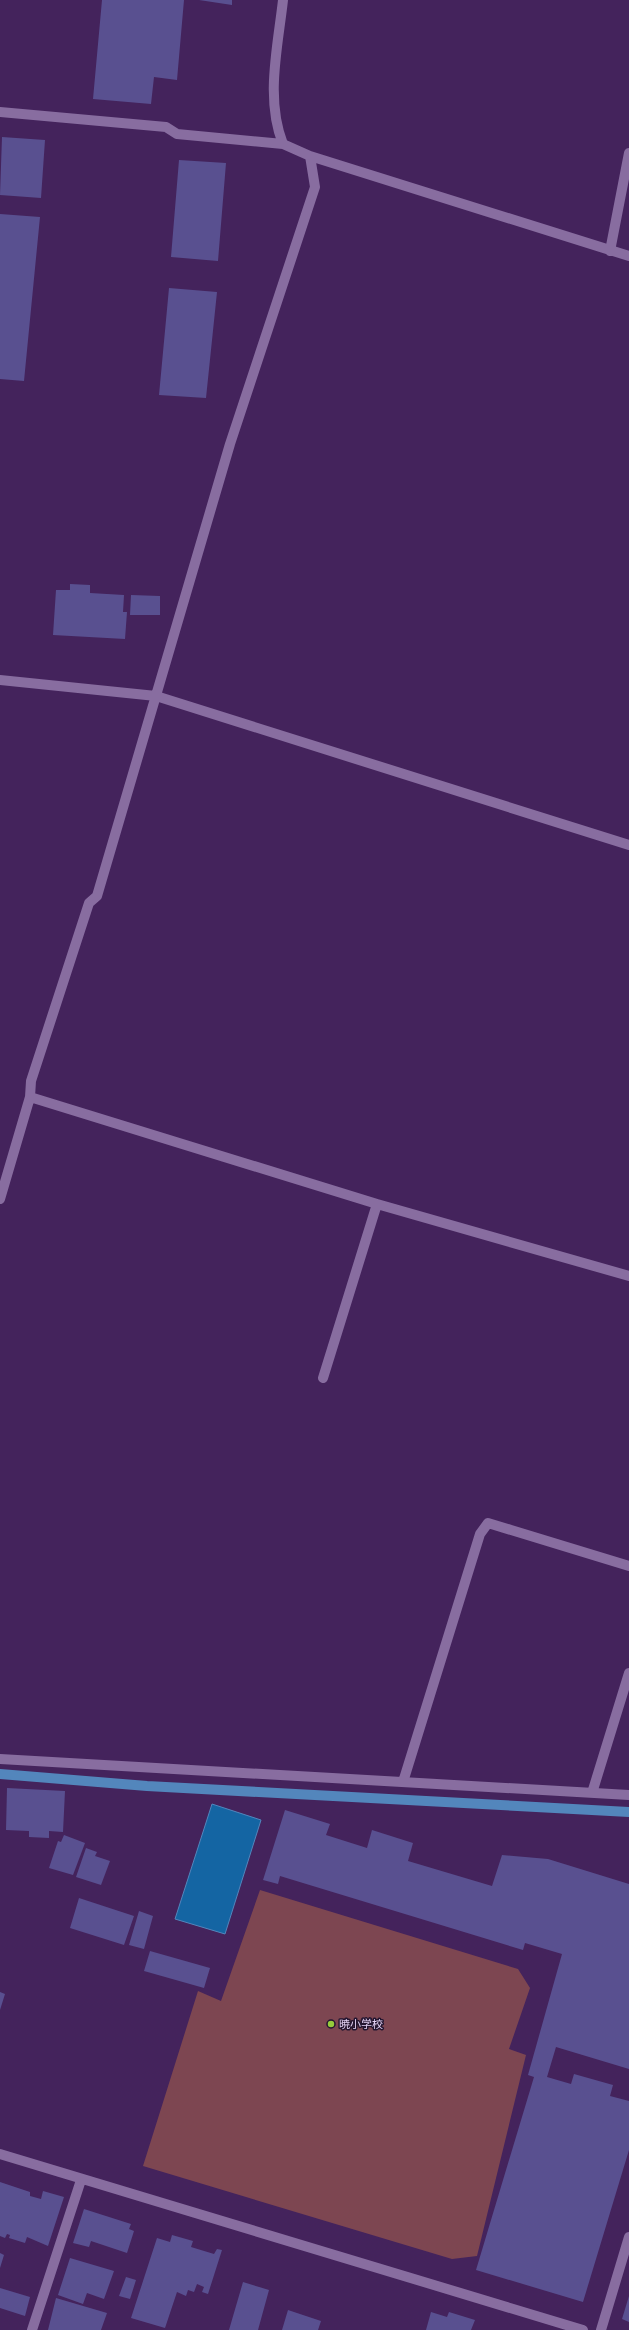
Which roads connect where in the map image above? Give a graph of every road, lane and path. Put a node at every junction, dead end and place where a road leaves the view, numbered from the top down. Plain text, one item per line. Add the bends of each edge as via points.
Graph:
1 (283, 0) edge
2 (0, 112) edge
3 (283, 144) junction
4 (629, 153) edge
5 (310, 156) junction
6 (610, 251) junction
7 (629, 256) edge
8 (0, 680) edge
9 (156, 696) junction
10 (629, 845) edge
11 (30, 1097) junction
12 (3, 1182) edge
13 (0, 1199) edge
14 (377, 1204) junction
15 (629, 1276) edge
16 (323, 1378) dead end
17 (629, 1566) edge
18 (629, 1673) edge
19 (0, 1759) edge
20 (403, 1782) junction
21 (592, 1792) junction
22 (629, 1795) edge
23 (0, 2154) edge
24 (82, 2180) junction
25 (629, 2237) edge
26 (32, 2330) edge
27 (583, 2330) edge
28 (601, 2330) edge

1 - 3 street via 274,91 276,128
2 - 3 street via 166,127 177,134
3 - 5 street
4 - 6 street
5 - 6 street
5 - 9 street via 315,187 230,444
6 - 7 street
8 - 9 street
9 - 10 street
9 - 11 street via 97,896 89,903 32,1081
11 - 12 street
11 - 14 street
12 - 13 street
14 - 15 street
14 - 16 street
17 - 20 street via 488,1524 480,1534
18 - 21 street
19 - 20 street
20 - 21 street
21 - 22 street
23 - 24 street
24 - 26 street
24 - 27 street
25 - 28 street

